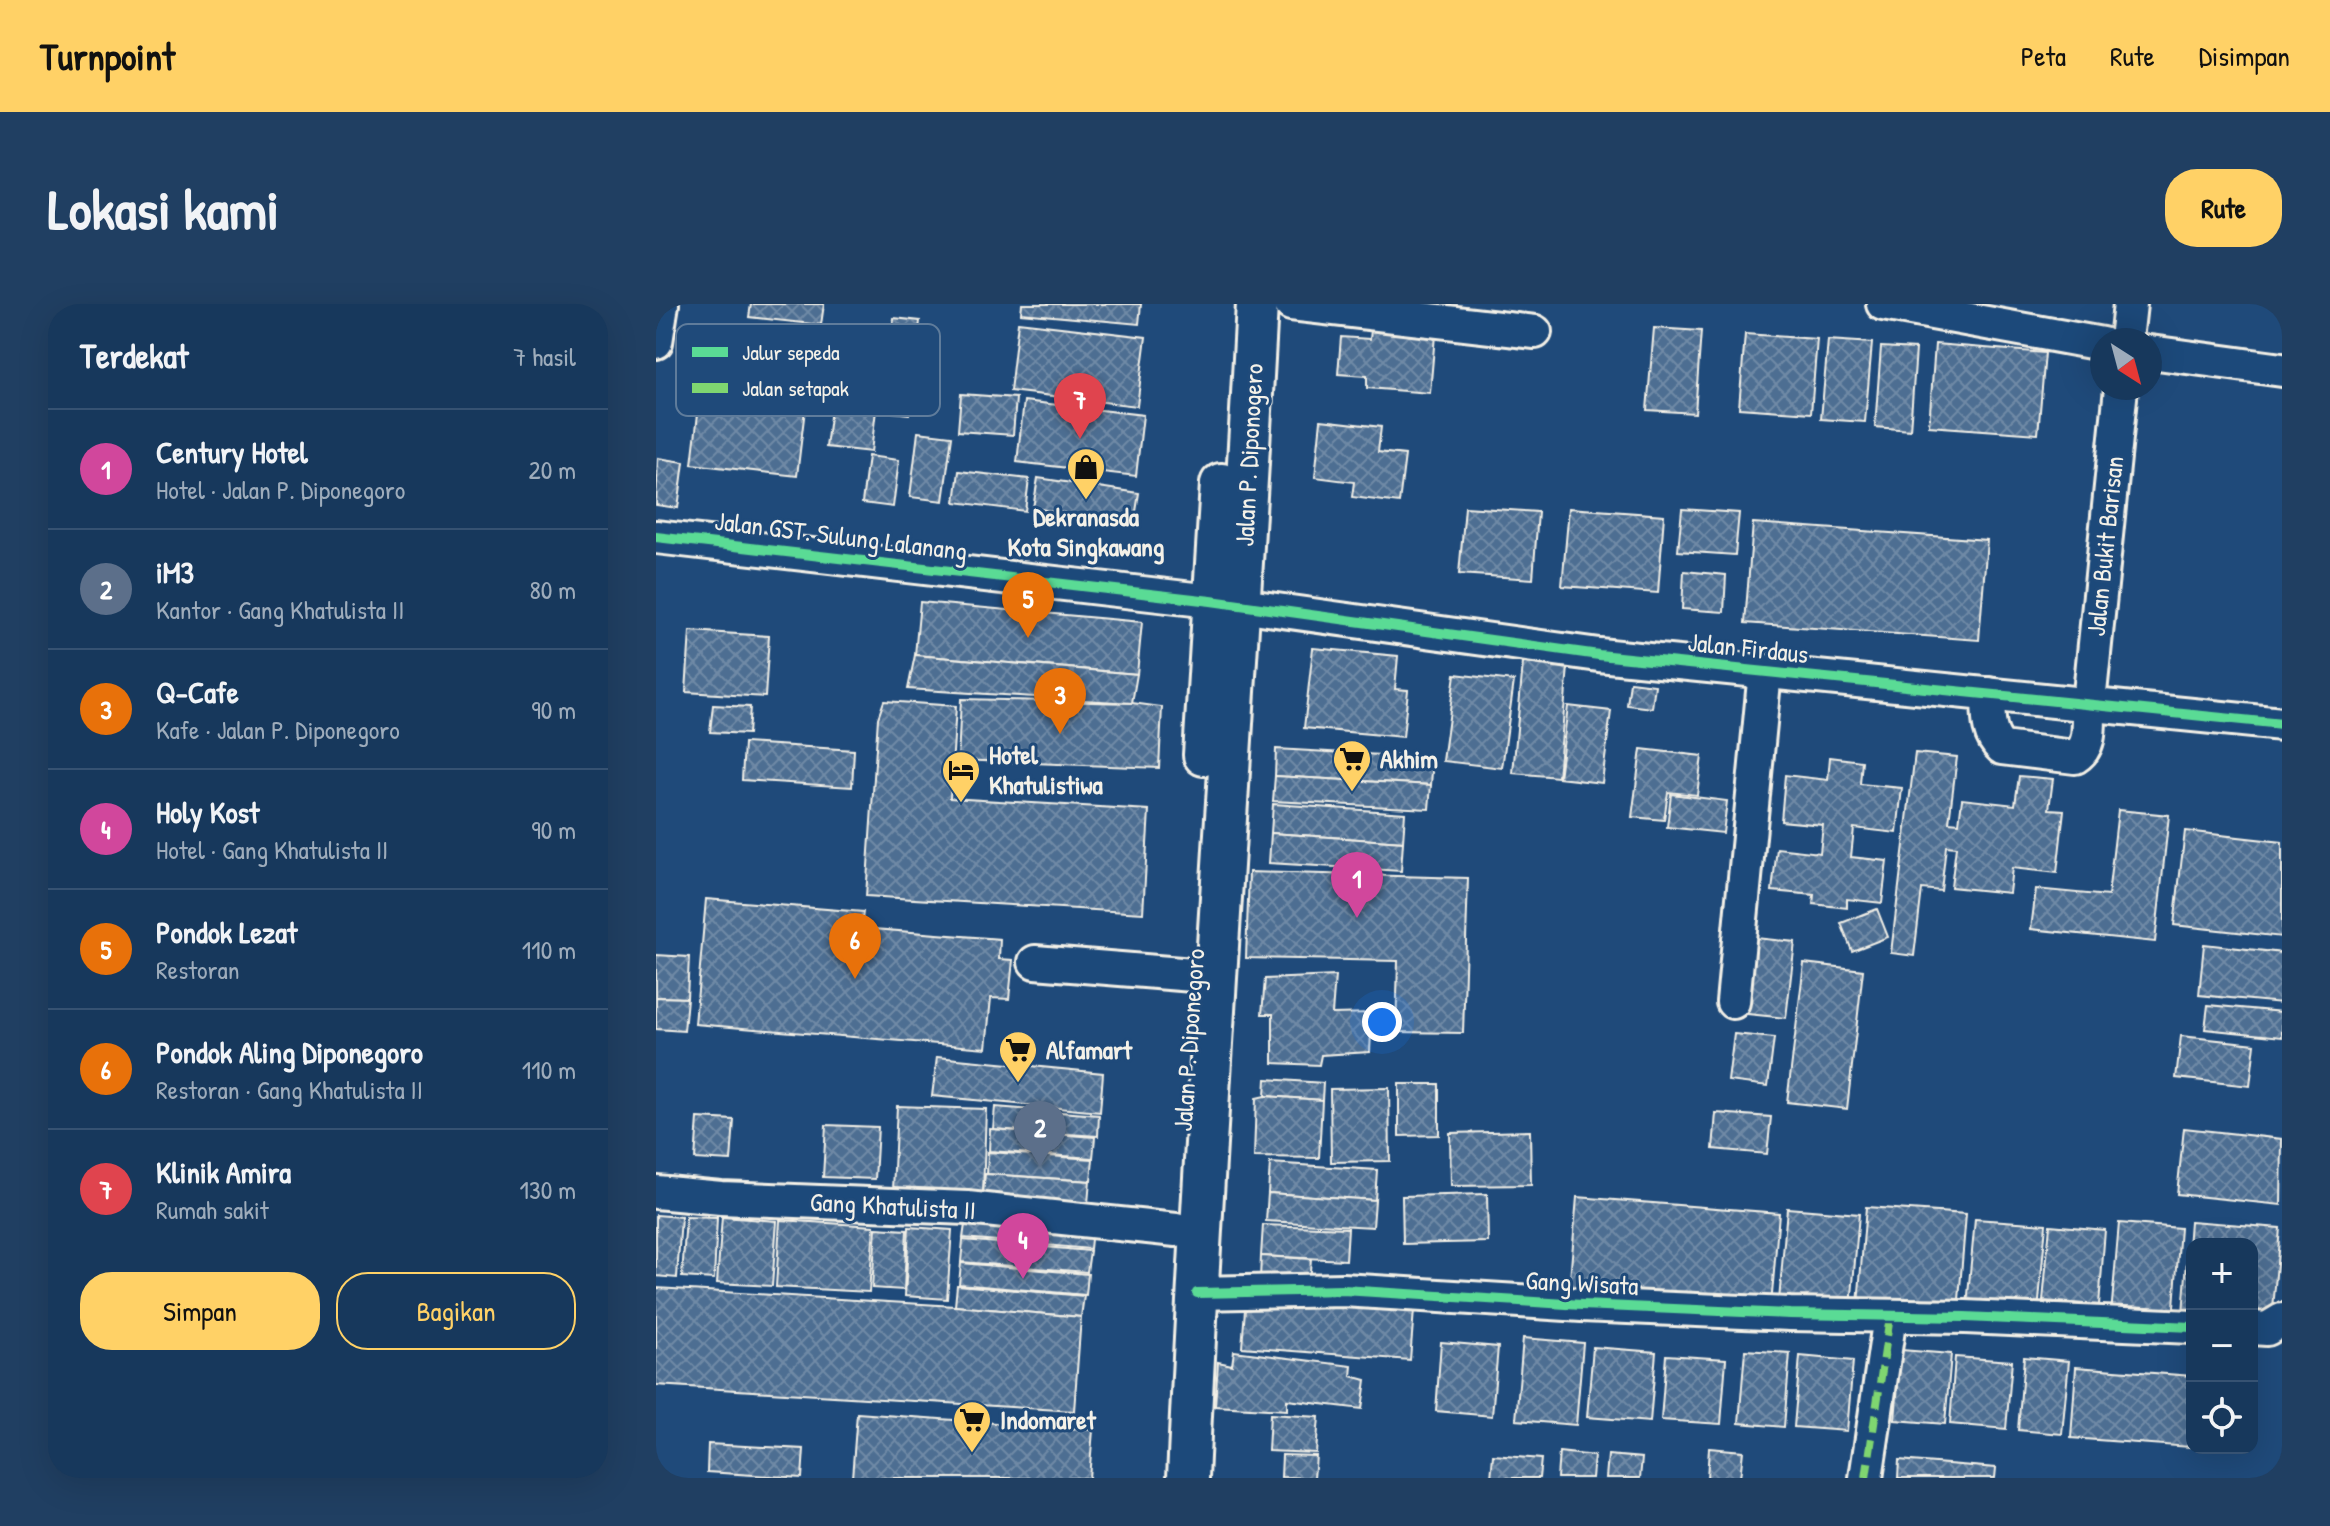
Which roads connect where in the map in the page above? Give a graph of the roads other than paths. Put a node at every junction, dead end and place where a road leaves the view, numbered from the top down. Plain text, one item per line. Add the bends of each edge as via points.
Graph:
1 (662, 304) edge
2 (1233, 304) edge
3 (1257, 304) edge
4 (1291, 304) edge
5 (1883, 304) edge
6 (2130, 304) edge
7 (2127, 328) edge
8 (1535, 332) dead end
9 (656, 342) edge
10 (2090, 342) edge
11 (2162, 354) edge
12 (2282, 370) edge
13 (2120, 400) edge
14 (657, 542) edge
15 (1226, 604) junction
16 (1765, 671) junction
17 (1988, 694) junction
18 (2089, 703) junction
19 (2282, 724) edge
20 (1035, 962) dead end
21 (1193, 975) junction
22 (1733, 1002) dead end
23 (656, 1192) edge
24 (1176, 1230) junction
25 (1197, 1293) junction
26 (1890, 1316) junction
27 (2282, 1320) edge
28 (2186, 1327) edge
29 (2258, 1328) edge
30 (1167, 1478) edge
31 (1188, 1478) edge
32 (1866, 1478) edge

1 - 9 street
2 - 15 main road, Jalan P. Diponogero
3 - 15 main road, Jalan P. Diponogero
4 - 8 street
5 - 10 street
6 - 7 street
11 - 12 street
13 - 18 street, Jalan Bukit Barisan
14 - 15 street, Jalan GST. Sulung Lalanang
15 - 16 street, Jalan Firdaus via 1599,655
15 - 21 main road, Jalan P. Diponegoro
15 - 25 main road, Jalan P. Diponegoro
16 - 17 street, Jalan Firdaus
16 - 22 street
17 - 18 street, Jalan Firdaus
17 - 18 street, Jalan Bukit Barisan via 1990,730 2002,748 2075,757 2088,740
18 - 19 street, Jalan Firdaus
20 - 21 street
21 - 24 main road, Jalan P. Diponegoro
23 - 24 street, Gang Khatulista II via 967,1208
24 - 30 main road, Jalan P. Diponegoro
25 - 26 street, Gang Wisata via 1343,1290
25 - 31 main road, Jalan P. Diponegoro
26 - 28 street, Gang Wisata
26 - 32 street
27 - 29 street

